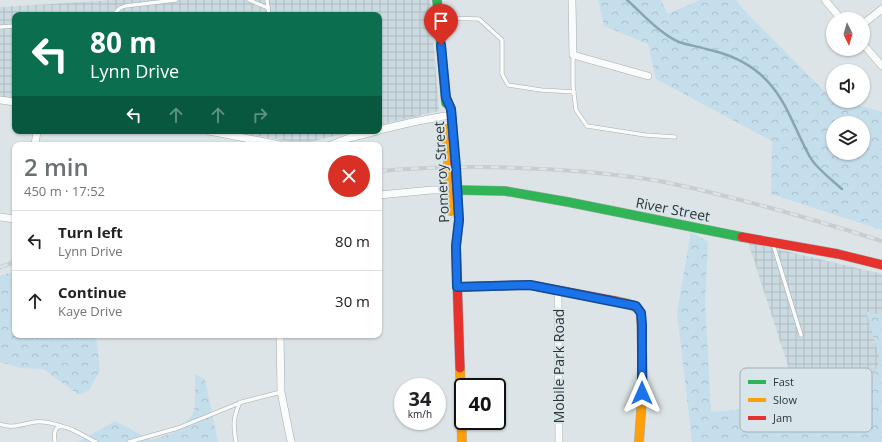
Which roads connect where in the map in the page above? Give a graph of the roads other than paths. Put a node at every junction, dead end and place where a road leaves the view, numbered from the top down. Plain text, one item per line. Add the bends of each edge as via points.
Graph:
1 (176, 0) edge
2 (249, 0) edge
3 (267, 0) edge
4 (437, 0) edge
5 (572, 0) edge
6 (825, 0) edge
7 (268, 8) junction
8 (882, 9) edge
9 (116, 12) edge
10 (269, 12) edge
11 (835, 12) edge
12 (439, 18) junction
13 (870, 18) edge
14 (12, 26) edge
15 (0, 27) edge
16 (870, 52) edge
17 (573, 55) junction
18 (882, 66) edge
19 (648, 76) dead end
20 (574, 92) junction
21 (446, 98) junction
22 (0, 100) edge
23 (12, 102) edge
24 (445, 116) junction
25 (382, 130) edge
26 (224, 134) edge
27 (366, 134) edge
28 (675, 137) dead end
29 (265, 142) edge
30 (338, 142) edge
31 (453, 190) junction
32 (382, 195) edge
33 (0, 217) edge
34 (12, 219) edge
35 (773, 243) junction
36 (882, 265) edge
37 (457, 287) junction
38 (558, 290) junction
39 (801, 334) dead end
40 (280, 338) edge
41 (281, 392) junction
42 (240, 402) junction
43 (0, 424) edge
44 (60, 426) junction
45 (55, 442) edge
46 (96, 442) edge
47 (129, 442) edge
48 (236, 442) edge
49 (291, 442) edge
50 (462, 442) edge
51 (559, 442) edge
52 (638, 442) edge

1 - 9 lane via 125,6
2 - 7 lane
3 - 7 lane
4 - 12 street, Pomeroy Street
5 - 17 street
6 - 11 street
7 - 10 lane
8 - 13 street
12 - 20 lane via 479,19 502,40 502,74 508,85
12 - 21 street, Pomeroy Street
14 - 15 lane
16 - 18 street
17 - 19 street
17 - 20 lane
20 - 28 lane via 576,110 587,126
21 - 24 street, Pomeroy Street
21 - 31 street, Pomeroy Street via 451,109
22 - 23 street
24 - 25 street
24 - 31 street, Pomeroy Street
26 - 29 street
27 - 30 street
31 - 32 street, River Street
31 - 35 street, River Street via 505,191 560,200
31 - 37 street, Pomeroy Street via 452,220 456,246
33 - 34 street
35 - 36 street, River Street via 838,254
35 - 39 lane
37 - 38 street via 530,285
37 - 50 street, Pomeroy Street
38 - 51 street, Mobile Park Road
38 - 52 street via 632,304 641,313 643,383
40 - 41 street
41 - 42 lane
41 - 49 street
42 - 47 lane via 178,428
42 - 48 lane via 233,428
43 - 44 lane via 14,426 45,422
44 - 45 lane via 54,436
44 - 46 lane via 66,426

